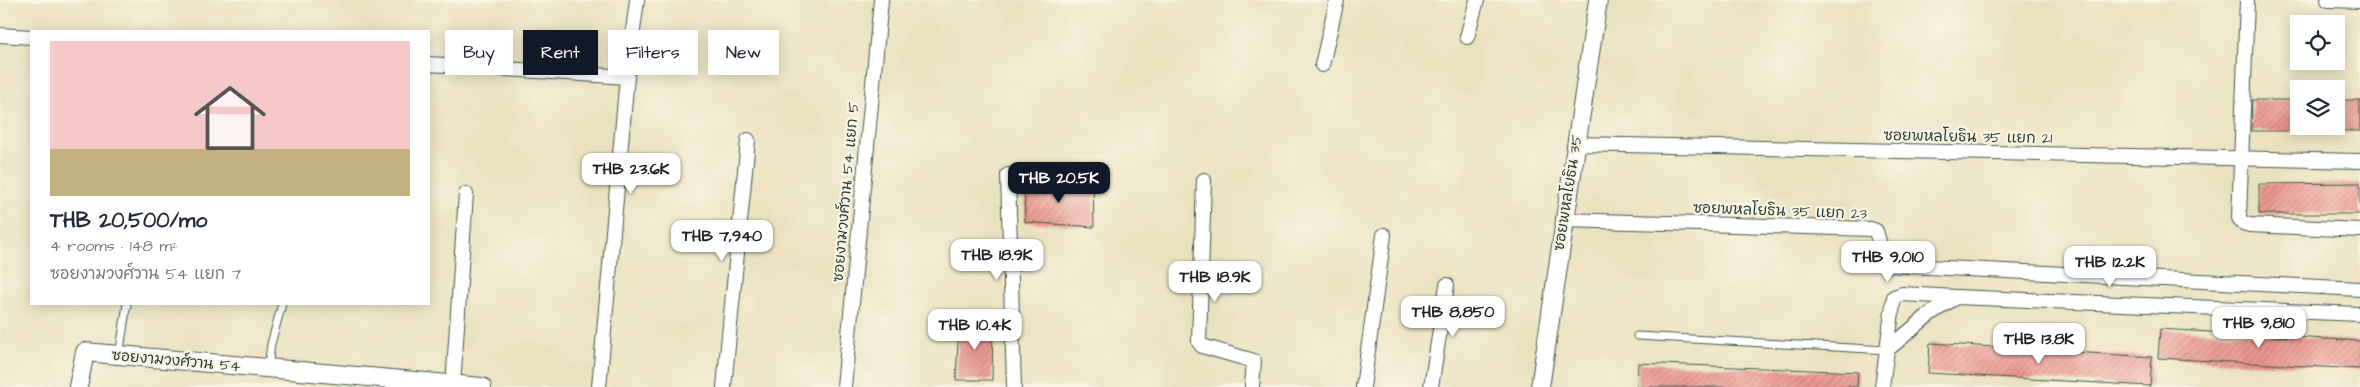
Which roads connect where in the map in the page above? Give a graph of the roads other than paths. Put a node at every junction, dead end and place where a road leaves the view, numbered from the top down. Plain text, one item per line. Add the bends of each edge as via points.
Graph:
1 (638, 0) edge
2 (881, 0) edge
3 (1337, 0) edge
4 (1477, 0) edge
5 (1598, 0) edge
6 (2247, 0) edge
7 (2328, 0) edge
8 (2360, 1) edge
9 (0, 35) edge
10 (30, 37) edge
11 (1467, 37) dead end
12 (430, 64) edge
13 (1322, 65) dead end
14 (627, 77) junction
15 (748, 140) dead end
16 (1576, 144) junction
17 (2243, 160) junction
18 (2360, 161) edge
19 (1008, 175) dead end
20 (1204, 180) dead end
21 (466, 194) dead end
22 (1563, 220) junction
23 (2360, 230) edge
24 (1384, 235) dead end
25 (1447, 285) dead end
26 (2360, 289) edge
27 (1956, 297) junction
28 (127, 305) edge
29 (282, 305) edge
30 (2360, 314) edge
31 (1637, 336) dead end
32 (1887, 350) junction
33 (119, 356) junction
34 (268, 369) junction
35 (454, 385) junction
36 (78, 387) edge
37 (482, 387) edge
38 (599, 387) edge
39 (724, 387) edge
40 (844, 387) edge
41 (1014, 387) edge
42 (1252, 387) edge
43 (1363, 387) edge
44 (1431, 387) edge
45 (1540, 387) edge
46 (1882, 387) edge

1 - 14 street
2 - 40 street, ซอยงามวงศ์วาน 54 แยก 5
3 - 13 street
4 - 11 street
5 - 16 street, ซอยพหลโยธิน 35
6 - 17 street
7 - 8 street
9 - 10 street
12 - 14 street
14 - 38 street
15 - 39 street
16 - 17 street, ซอยพหลโยธิน 35 แยก 21
16 - 22 street, ซอยพหลโยธิน 35
17 - 18 street, ซอยพหลโยธิน 35 แยก 21
17 - 23 street via 2238,205 2243,223
19 - 41 street
20 - 42 street via 1199,342 1202,346 1254,361
21 - 35 street
22 - 26 street, ซอยพหลโยธิน 35 แยก 23 via 1871,229 1876,231 1888,265
22 - 45 street, ซอยพหลโยธิน 35
24 - 43 street
25 - 44 street
27 - 30 street
27 - 32 street
27 - 32 street via 1896,295
28 - 33 lane
29 - 34 lane
31 - 32 lane
32 - 46 street
33 - 34 street, ซอยงามวงศ์วาน 54
33 - 36 street, ซอยงามวงศ์วาน 54 via 85,352
34 - 35 street, ซอยงามวงศ์วาน 54
35 - 37 street, ซอยงามวงศ์วาน 54

